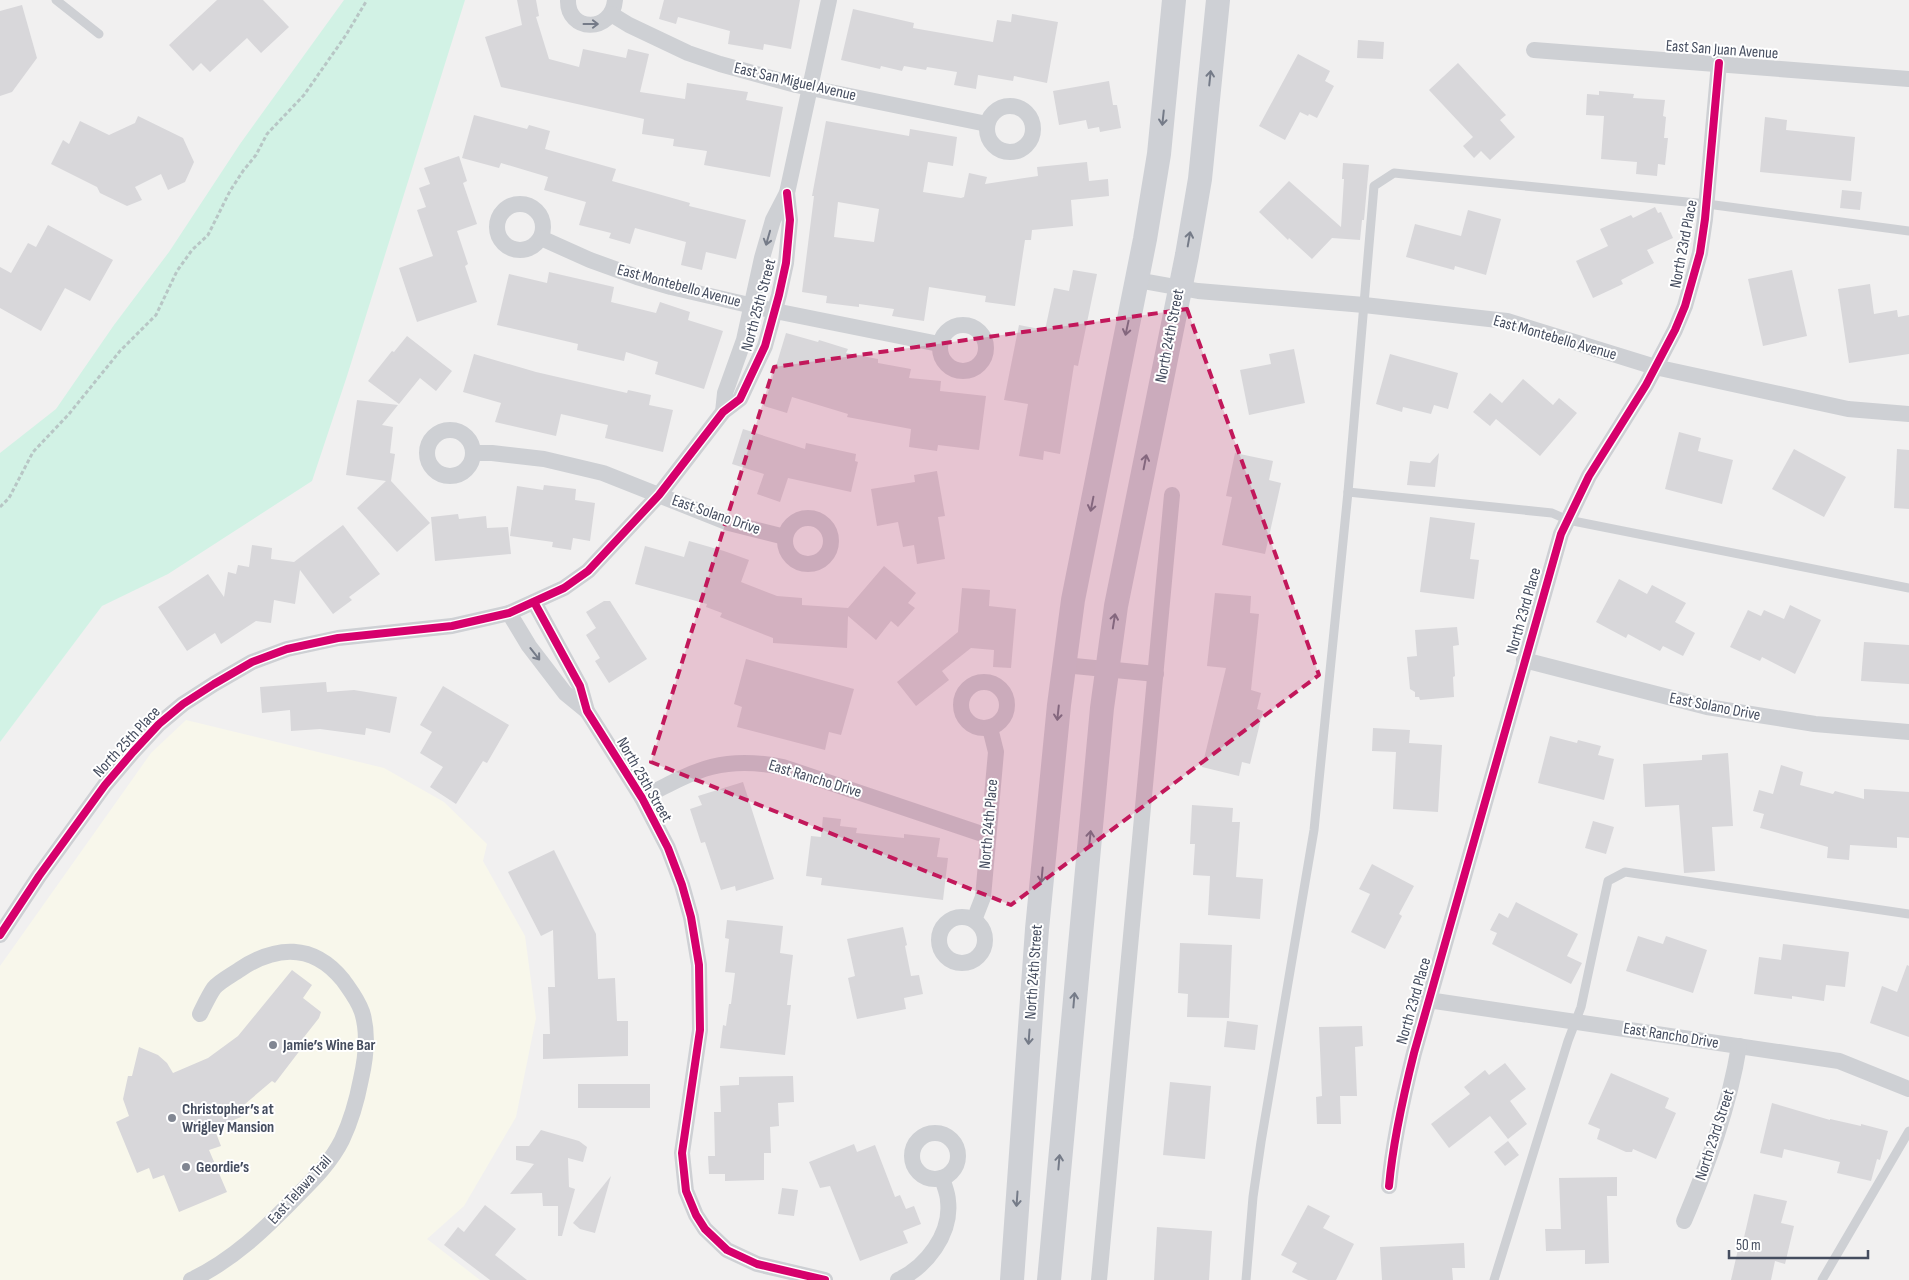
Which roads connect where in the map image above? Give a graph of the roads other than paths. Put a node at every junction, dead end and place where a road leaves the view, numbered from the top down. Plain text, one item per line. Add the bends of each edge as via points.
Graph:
1 (56, 0) edge
2 (568, 0) edge
3 (829, 0) edge
4 (1174, 0) edge
5 (1218, 0) edge
6 (613, 7) edge
7 (99, 34) dead end
8 (1534, 50) dead end
9 (1719, 63) junction
10 (1909, 79) edge
11 (810, 87) junction
12 (987, 124) dead end
13 (787, 193) junction
14 (1707, 204) junction
15 (1909, 231) edge
16 (541, 238) dead end
17 (1137, 280) junction
18 (1180, 287) junction
19 (752, 305) junction
20 (1364, 305) junction
21 (775, 310) junction
22 (939, 344) dead end
23 (1655, 367) junction
24 (723, 412) junction
25 (1909, 414) edge
26 (473, 453) dead end
27 (1348, 492) junction
28 (659, 495) junction
29 (1172, 495) dead end
30 (1568, 520) junction
31 (785, 537) dead end
32 (1909, 588) edge
33 (534, 602) junction
34 (509, 613) junction
35 (1524, 660) junction
36 (1064, 665) junction
37 (1107, 669) junction
38 (1156, 674) junction
39 (587, 710) junction
40 (990, 728) dead end
41 (1909, 732) edge
42 (642, 798) junction
43 (988, 836) junction
44 (1909, 914) edge
45 (974, 920) dead end
46 (0, 935) edge
47 (1428, 1000) junction
48 (200, 1014) dead end
49 (1575, 1021) junction
50 (1739, 1046) junction
51 (1909, 1089) edge
52 (1909, 1131) edge
53 (942, 1178) dead end
54 (1389, 1186) dead end
55 (1684, 1221) dead end
56 (191, 1280) edge
57 (825, 1280) edge
58 (898, 1280) edge
59 (1012, 1280) edge
60 (1049, 1280) edge
61 (1099, 1280) edge
62 (1246, 1280) edge
63 (1494, 1280) edge
64 (1822, 1280) edge

1 - 7 lane
2 -> 6 street, East San Miguel Avenue via 571,13 583,24 599,24 606,20
3 - 11 street, North 25th Street
4 -> 17 main road, North 24th Street via 1159,154
18 -> 5 main road, North 24th Street via 1200,179
6 - 11 street, East San Miguel Avenue via 629,25 688,53
8 - 9 street, East San Juan Avenue
9 - 10 street, East San Juan Avenue
9 - 14 street, North 23rd Place
11 - 12 street, East San Miguel Avenue
11 - 13 street, North 25th Street
13 -> 19 street, North 25th Street via 773,220
13 - 21 street, North 25th Street via 790,220 786,263
14 - 15 lane
14 - 20 lane via 1394,173 1374,186
14 - 23 street, North 23rd Place via 1700,252 1685,306
16 - 19 street, East Montebello Avenue via 637,277
17 - 18 street, East Montebello Avenue
17 -> 36 main road, North 24th Street via 1073,600
18 - 20 street, East Montebello Avenue
37 -> 18 main road, North 24th Street via 1116,606
19 - 21 street, East Montebello Avenue
19 - 24 street, North 25th Street via 744,340 725,393
20 - 23 street, East Montebello Avenue via 1507,321
20 - 27 lane
21 - 22 street, East Montebello Avenue
21 - 24 street, North 25th Street via 765,346 751,378 740,399
23 - 25 street, East Montebello Avenue via 1848,409
23 - 30 street, North 23rd Place via 1589,476
24 - 28 street, North 25th Street
26 - 28 street, East Solano Drive via 566,463 603,473
27 - 30 lane via 1552,513
27 - 62 lane via 1314,830 1261,1142
28 - 31 street, East Solano Drive via 729,523
28 - 33 street, North 25th Street via 588,570 564,588
29 - 38 street
30 - 32 lane
30 - 35 street, North 23rd Place
33 - 34 street, North 25th Street
33 - 39 street, North 25th Street via 580,686
34 -> 39 street, North 25th Street via 529,646 565,692
34 - 46 street, North 25th Place via 452,626 338,638 287,649 252,662 206,689 159,724 132,752 39,876
35 - 41 street, East Solano Drive via 1707,707 1815,724
35 - 47 street, North 23rd Place
36 - 37 street
36 -> 59 main road, North 24th Street via 1037,930
37 - 38 street
60 -> 37 main road, North 24th Street
38 - 61 street
39 - 42 street, North 25th Street
40 - 43 street, North 24th Place via 996,752
42 - 43 street, East Rancho Drive via 710,767 732,762 759,762 783,767
42 - 57 street, North 25th Street via 668,848 682,885 699,965 700,1030 682,1153 686,1192 705,1228 727,1250 757,1264
43 - 45 street, North 24th Place via 983,897
44 - 49 lane via 1625,872 1608,881
47 - 49 street, East Rancho Drive
47 - 54 street, North 23rd Place via 1402,1099 1392,1149
48 - 56 street, East Telawa Trail via 215,986 252,962 285,952 304,954 319,958 354,994 362,1010 366,1044 358,1095 348,1127 322,1171 262,1232 223,1262
49 - 50 street, East Rancho Drive
49 - 63 lane
50 - 51 street, East Rancho Drive via 1839,1061
50 - 55 street, North 23rd Street via 1722,1124
52 - 64 lane
53 - 58 street via 948,1207 937,1244 923,1264

